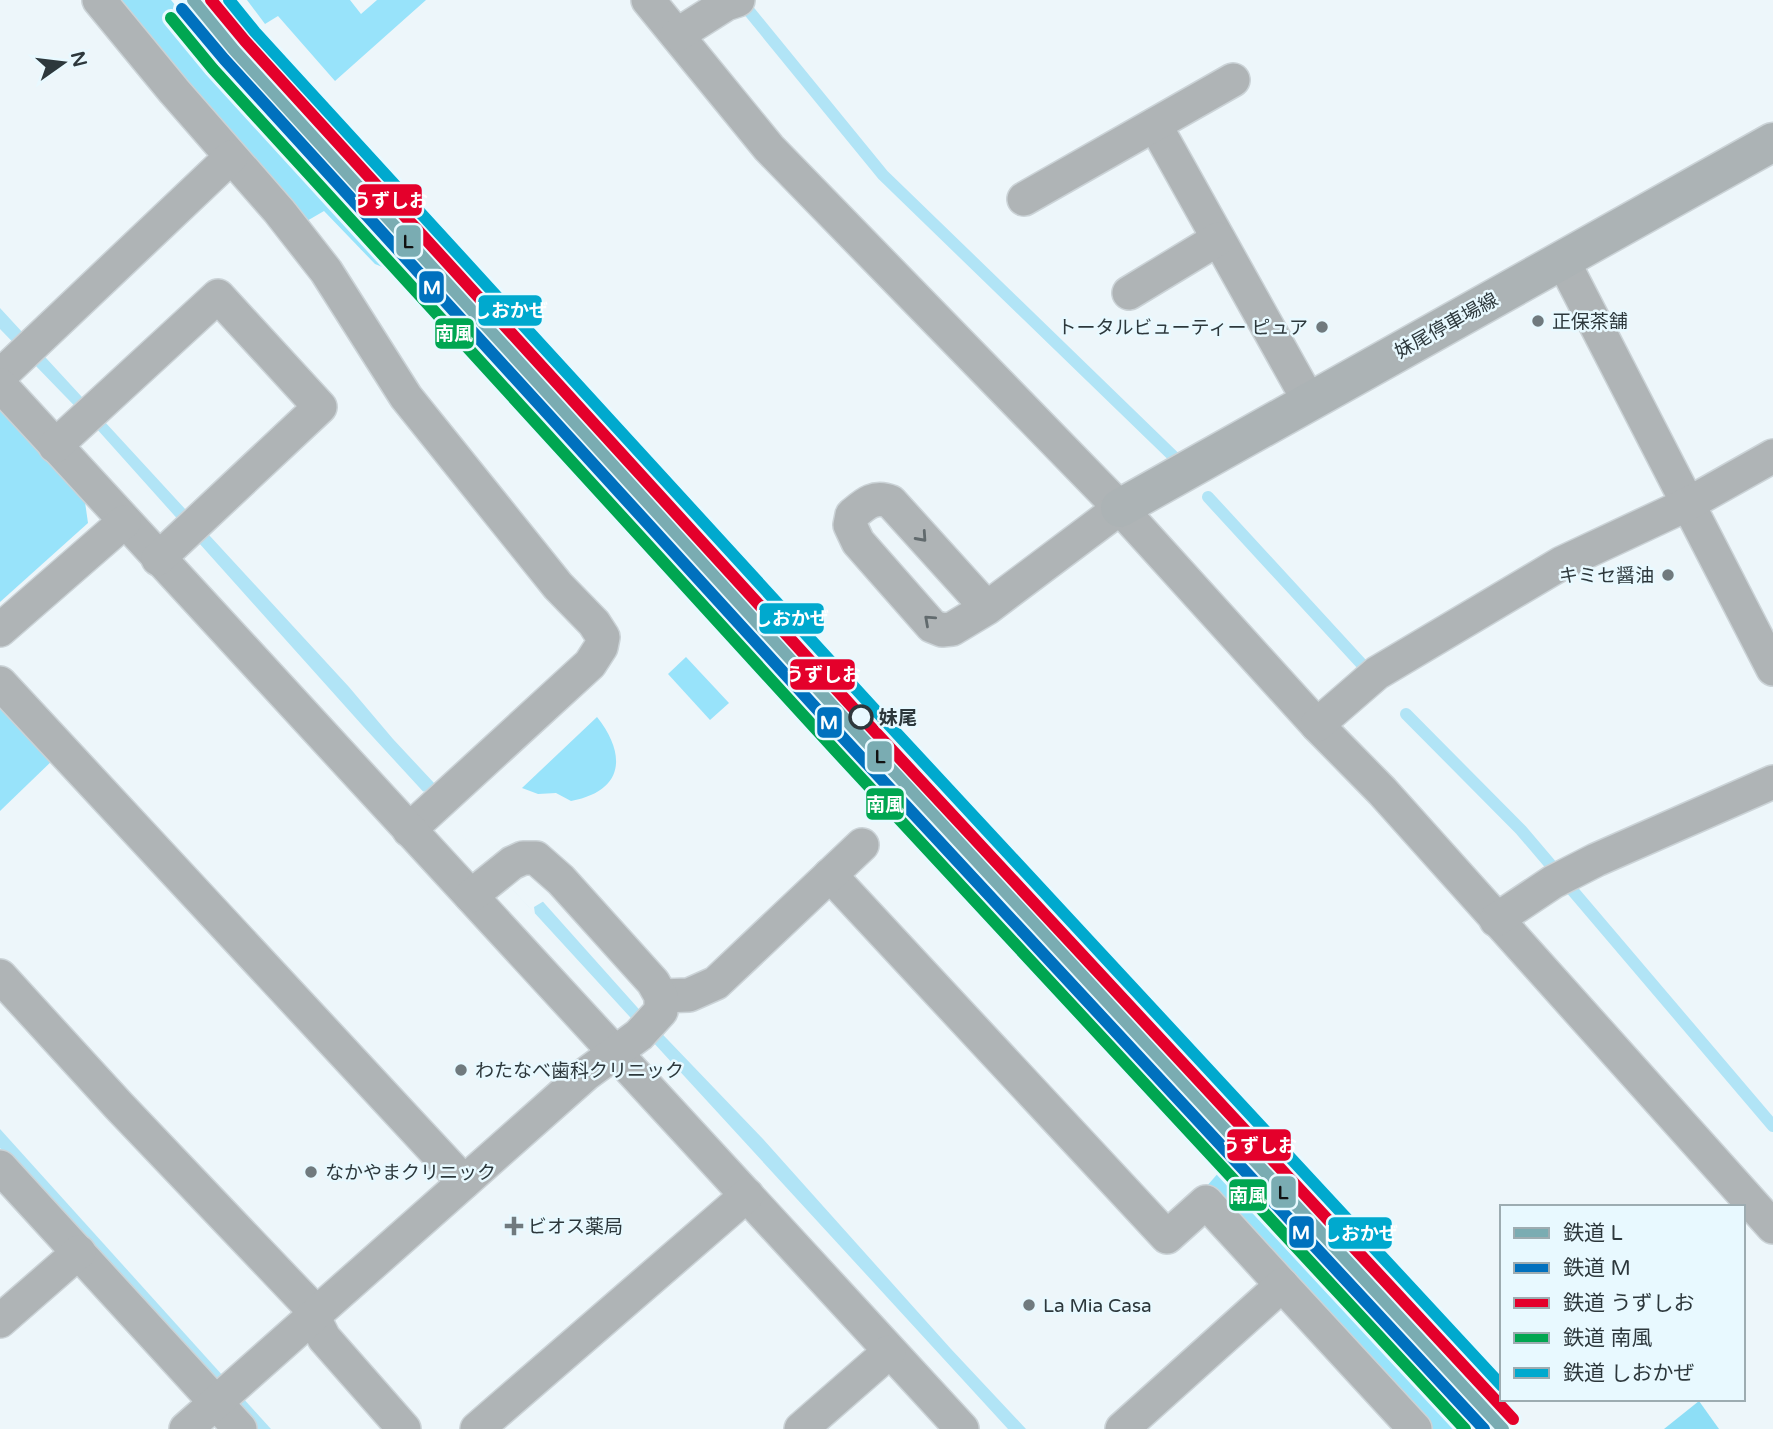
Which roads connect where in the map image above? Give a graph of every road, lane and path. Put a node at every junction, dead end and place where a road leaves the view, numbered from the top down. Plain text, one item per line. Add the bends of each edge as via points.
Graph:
1 (99, 0) edge
2 (648, 0) edge
3 (736, 1) edge
4 (677, 35) junction
5 (1233, 80) dead end
6 (1155, 125) junction
7 (1773, 142) edge
8 (231, 157) junction
9 (1024, 200) dead end
10 (1219, 239) junction
11 (1563, 261) junction
12 (1129, 293) dead end
13 (15, 364) edge
14 (1309, 401) junction
15 (79, 425) junction
16 (1773, 456) edge
17 (1688, 504) junction
18 (1120, 508) junction
19 (124, 522) junction
20 (181, 537) junction
21 (987, 608) dead end
22 (0, 630) edge
23 (1773, 669) edge
24 (0, 683) edge
25 (1317, 725) junction
26 (1773, 782) edge
27 (409, 830) junction
28 (862, 845) dead end
29 (830, 875) junction
30 (471, 896) junction
31 (1496, 920) junction
32 (0, 976) edge
33 (661, 996) junction
34 (615, 1054) junction
35 (0, 1167) edge
36 (464, 1182) junction
37 (747, 1195) junction
38 (1773, 1227) edge
39 (79, 1252) junction
40 (1282, 1285) junction
41 (314, 1316) junction
42 (0, 1321) edge
43 (889, 1352) junction
44 (224, 1395) junction
45 (186, 1429) edge
46 (240, 1429) edge
47 (404, 1429) edge
48 (477, 1429) edge
49 (801, 1429) edge
50 (962, 1429) edge
51 (1122, 1429) edge
52 (1415, 1429) edge

1 - 8 street
2 - 4 street
3 - 4 street
4 - 18 street via 769,148
5 - 6 street
6 - 9 street
6 - 10 street
7 - 11 main road, 妹尾停車場線
8 - 13 street
8 - 27 street via 326,271 406,397 603,637 590,664
10 - 12 street
10 - 14 street
11 - 14 main road, 妹尾停車場線
11 - 17 street
13 - 15 street
14 - 18 main road, 妹尾停車場線
15 - 19 street
15 - 20 street via 218,296 320,407
16 - 17 street
17 - 23 street
17 - 25 street via 1562,563 1377,673
18 - 21 street
18 - 25 street
19 - 20 street
19 - 22 street
20 - 27 street
24 - 36 street
25 - 31 street
26 - 31 street via 1561,878
27 - 30 street
28 - 29 street
29 - 33 street via 716,983 689,995
29 - 40 street via 1167,1237 1206,1202
30 - 33 street via 512,863 536,858 561,880
30 - 34 street
31 - 38 street
32 - 41 street via 306,1301
33 - 34 street via 661,1011
34 - 36 street
34 - 37 street
35 - 39 street
36 - 41 street
37 - 43 street
37 - 48 street
39 - 42 street
39 - 44 street
40 - 51 street
40 - 52 street
41 - 44 street
41 - 47 street via 324,1338
43 - 49 street
43 - 50 street
44 - 45 street
44 - 46 street

